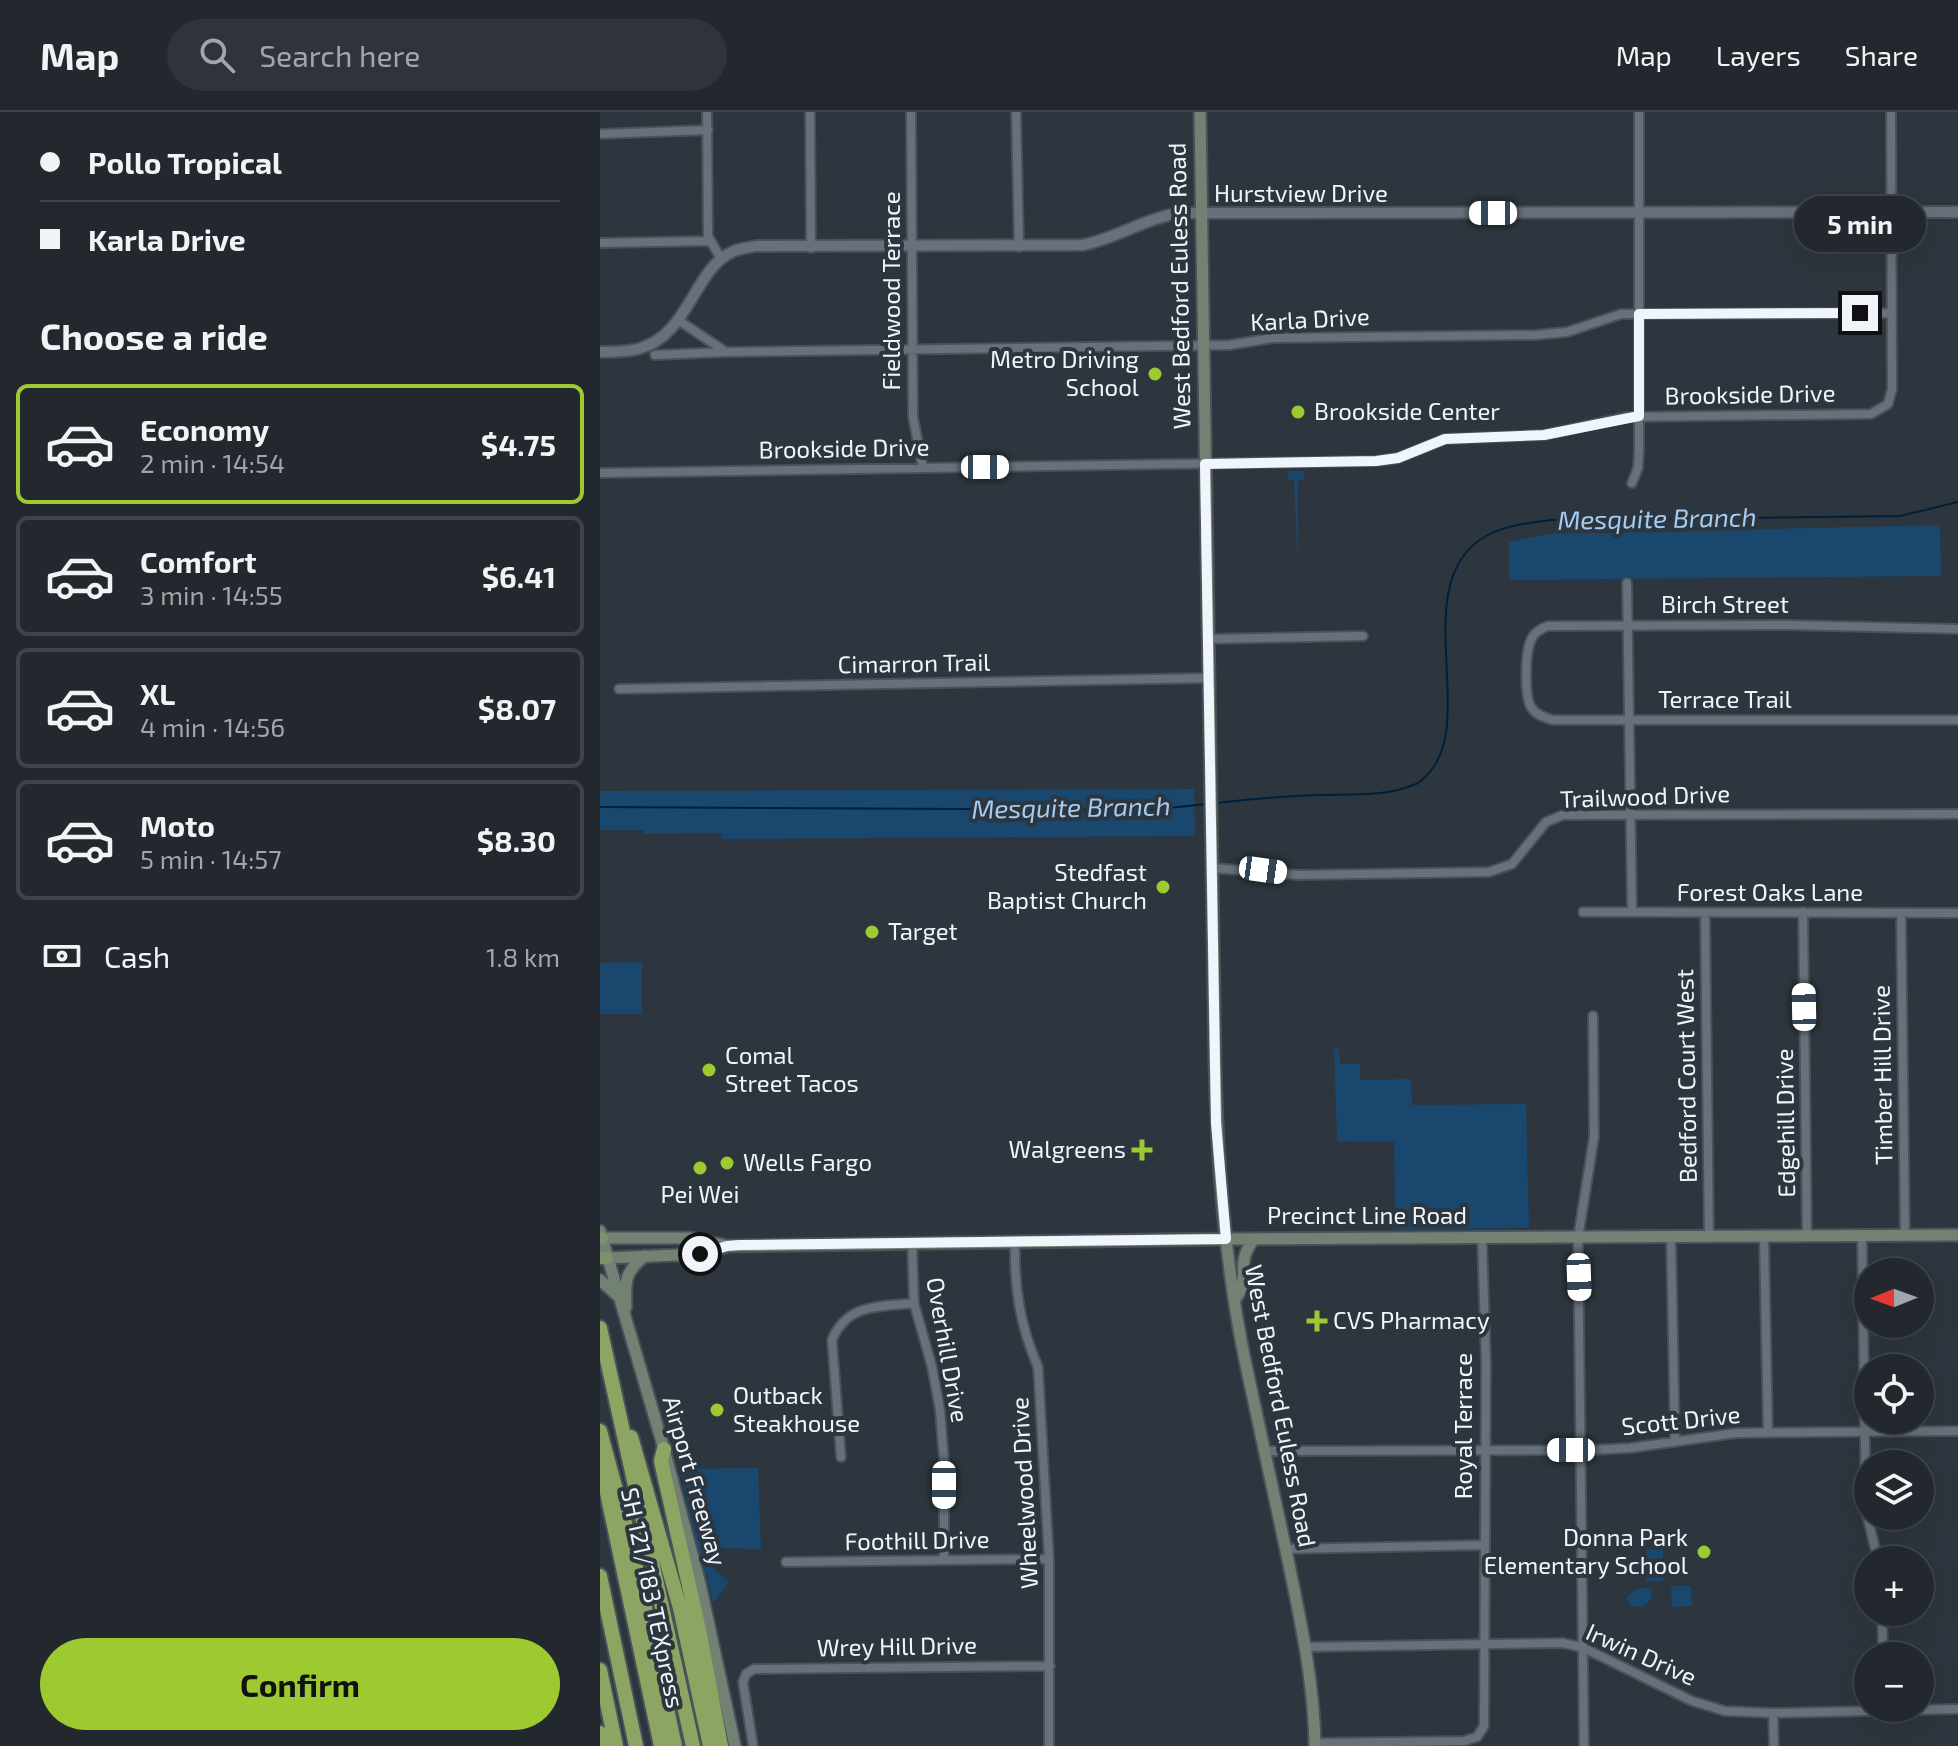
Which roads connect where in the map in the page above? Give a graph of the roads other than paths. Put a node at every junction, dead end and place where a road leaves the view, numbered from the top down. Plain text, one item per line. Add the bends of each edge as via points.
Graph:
1 (707, 112) edge
2 (810, 112) edge
3 (911, 112) edge
4 (1016, 112) edge
5 (1200, 112) edge
6 (1639, 112) edge
7 (1891, 112) edge
8 (708, 130) junction
9 (600, 134) edge
10 (1891, 212) junction
11 (1958, 212) edge
12 (1639, 213) junction
13 (1201, 214) junction
14 (709, 241) junction
15 (600, 243) edge
16 (1019, 247) junction
17 (811, 248) junction
18 (913, 248) junction
19 (721, 259) junction
20 (1892, 313) junction
21 (1639, 314) junction
22 (678, 320) junction
23 (1203, 346) junction
24 (912, 350) junction
25 (600, 352) edge
26 (726, 352) junction
27 (655, 355) dead end
28 (1639, 416) junction
29 (1205, 464) junction
30 (923, 468) junction
31 (600, 473) edge
32 (1632, 483) dead end
33 (1627, 583) dead end
34 (1628, 625) junction
35 (1958, 629) edge
36 (1363, 636) dead end
37 (1208, 639) junction
38 (1527, 673) joint
39 (1209, 678) junction
40 (619, 689) dead end
41 (1630, 720) junction
42 (1958, 720) edge
43 (1631, 814) junction
44 (1958, 814) edge
45 (1212, 868) junction
46 (1583, 912) dead end
47 (1632, 912) junction
48 (1803, 912) junction
49 (1705, 913) junction
50 (1958, 913) edge
51 (1901, 914) junction
52 (1593, 1016) dead end
53 (1958, 1235) edge
54 (601, 1236) edge
55 (1862, 1236) junction
56 (1905, 1236) junction
57 (1764, 1237) junction
58 (1807, 1237) junction
59 (1482, 1238) junction
60 (1578, 1238) junction
61 (1671, 1238) junction
62 (1709, 1238) junction
63 (1226, 1239) junction
64 (1254, 1239) junction
65 (912, 1242) junction
66 (1015, 1242) junction
67 (727, 1246) junction
68 (647, 1255) junction
69 (604, 1258) edge
70 (600, 1280) edge
71 (618, 1296) junction
72 (1236, 1298) junction
73 (914, 1303) junction
74 (626, 1324) junction
75 (600, 1328) edge
76 (1864, 1354) edge
77 (619, 1412) junction
78 (600, 1431) edge
79 (1934, 1431) edge
80 (1958, 1431) edge
81 (1854, 1432) edge
82 (1768, 1433) junction
83 (1865, 1434) edge
84 (1675, 1440) junction
85 (664, 1449) junction
86 (1484, 1450) junction
87 (1581, 1450) junction
88 (1264, 1451) junction
89 (841, 1457) dead end
90 (600, 1460) edge
91 (1485, 1545) junction
92 (1875, 1546) edge
93 (1285, 1549) junction
94 (1049, 1559) junction
95 (944, 1560) junction
96 (786, 1562) dead end
97 (600, 1576) edge
98 (1486, 1644) junction
99 (1306, 1647) junction
100 (1584, 1648) junction
101 (1050, 1666) junction
102 (600, 1670) edge
103 (1934, 1709) edge
104 (1958, 1709) edge
105 (1854, 1710) edge
106 (1773, 1713) junction
107 (600, 1733) edge
108 (1315, 1744) edge
109 (603, 1746) edge
110 (616, 1746) edge
111 (636, 1746) edge
112 (661, 1746) edge
113 (675, 1746) edge
114 (693, 1746) edge
115 (710, 1746) edge
116 (721, 1746) edge
117 (735, 1746) edge
118 (753, 1746) edge
119 (1049, 1746) edge
120 (1584, 1746) edge
121 (1774, 1746) edge

1 - 8 street
2 - 17 street
3 - 18 street, Fieldwood Terrace
4 - 16 street
5 - 13 main road, West Bedford Euless Road
6 - 12 street
7 - 10 street
8 - 9 street
8 - 14 street
10 - 11 street, Hurstview Drive
10 - 12 street, Hurstview Drive
10 - 20 street
12 - 13 street, Hurstview Drive
12 - 21 street
13 - 16 street, Hurstview Drive via 1155,218 1082,245
13 - 23 main road, West Bedford Euless Road
14 - 15 street
14 - 19 street
16 - 18 street, Hurstview Drive
17 - 18 street, Hurstview Drive
17 - 19 street, Hurstview Drive via 756,246
18 - 24 street, Fieldwood Terrace
19 - 22 street
20 - 21 street, Karla Drive
20 - 28 street, Brookside Drive via 1891,397 1871,414
21 - 23 street, Karla Drive via 1609,316 1549,335 1273,338
21 - 28 street
22 - 25 street via 662,337 637,350
22 - 26 street
23 - 24 street, Karla Drive
23 - 29 main road, West Bedford Euless Road
24 - 26 street, Karla Drive
24 - 30 street, Fieldwood Terrace via 914,433
26 - 27 street, Karla Drive
28 - 29 street, Brookside Drive via 1544,435 1445,439 1376,461
28 - 32 street via 1638,468
29 - 30 street, Brookside Drive
29 - 37 main road, West Bedford Euless Road
30 - 31 street, Brookside Drive
33 - 34 street
34 - 35 street, Birch Street
34 - 38 street, Birch Street via 1538,630 1531,639
34 - 41 street
36 - 37 street
37 - 39 main road, West Bedford Euless Road
38 - 41 street, Terrace Trail via 1531,706 1539,715 1553,720
39 - 40 street, Cimarron Trail
39 - 45 main road, West Bedford Euless Road
41 - 42 street, Terrace Trail
41 - 43 street
43 - 44 street, Trailwood Drive
43 - 45 street, Trailwood Drive via 1554,817 1512,864 1489,872 1340,876
43 - 47 street
45 - 63 main road, West Bedford Euless Road via 1216,1123
46 - 47 street, Forest Oaks Lane
47 - 49 street, Forest Oaks Lane
48 - 49 street, Forest Oaks Lane
48 - 51 street, Forest Oaks Lane
48 - 58 street, Edgehill Drive
49 - 62 street, Bedford Court West
50 - 51 street, Forest Oaks Lane
51 - 56 street, Timber Hill Drive
52 - 60 street via 1594,1137
53 - 56 main road, Precinct Line Road
54 - 67 main road, Precinct Line Road via 691,1238
54 - 69 main road, Airport Freeway
55 - 56 main road, Precinct Line Road
55 - 58 main road, Precinct Line Road
55 - 76 street
57 - 58 main road, Precinct Line Road
57 - 62 main road, Precinct Line Road
57 - 82 street
59 - 60 main road, Precinct Line Road
59 - 64 main road, Precinct Line Road
59 - 86 street, Royal Terrace
60 - 61 main road, Precinct Line Road
60 - 87 street
61 - 62 main road, Precinct Line Road
61 - 84 street
63 - 64 main road, Precinct Line Road
63 - 66 main road, Precinct Line Road
63 - 72 main road, West Bedford Euless Road
64 - 72 main road via 1243,1254 1244,1286
65 - 66 main road, Precinct Line Road
65 - 67 main road, Precinct Line Road
65 - 73 street, Overhill Drive
66 - 94 street, Wheelwood Drive via 1019,1314 1038,1367
67 - 68 main road, Precinct Line Road via 700,1254
68 - 69 main road, Precinct Line Road
68 - 74 main road via 629,1271
69 - 71 main road, Airport Freeway
70 - 71 main road
71 - 74 main road, Airport Freeway
72 - 88 main road, West Bedford Euless Road
73 - 89 street via 854,1312 837,1328 832,1340
73 - 95 street, Overhill Drive via 940,1410
74 - 85 main road, Airport Freeway
75 - 77 highway
77 - 114 highway
77 - 115 highway via 636,1449 666,1552
78 - 113 highway
79 - 80 street, Scott Drive
81 - 82 street, Scott Drive
82 - 84 street, Scott Drive
83 - 92 street via 1866,1511
84 - 87 street, Scott Drive
85 - 116 highway via 661,1461
85 - 117 main road, Airport Freeway
86 - 87 street, Scott Drive
86 - 88 street, Scott Drive
86 - 91 street, Royal Terrace
87 - 100 street
88 - 93 main road, West Bedford Euless Road
90 - 112 highway, SH 121/183 TEXpress
91 - 93 street
91 - 98 street, Royal Terrace
93 - 99 main road, West Bedford Euless Road
94 - 95 street, Foothill Drive
94 - 101 street, Wheelwood Drive
95 - 96 street, Foothill Drive
97 - 111 highway, SH 121/183 TEXpress
98 - 99 street, Irwin Drive
98 - 100 street, Irwin Drive via 1563,1643
98 - 108 street, Royal Terrace via 1486,1718 1477,1737
99 - 108 main road, West Bedford Euless Road
100 - 106 street, Irwin Drive via 1701,1705
100 - 120 street
101 - 118 street, Wrey Hill Drive via 758,1669 746,1674 743,1686
101 - 119 street, Wheelwood Drive
102 - 110 highway
103 - 104 street, Irwin Drive
105 - 106 street, Irwin Drive
106 - 121 street
107 - 109 highway

